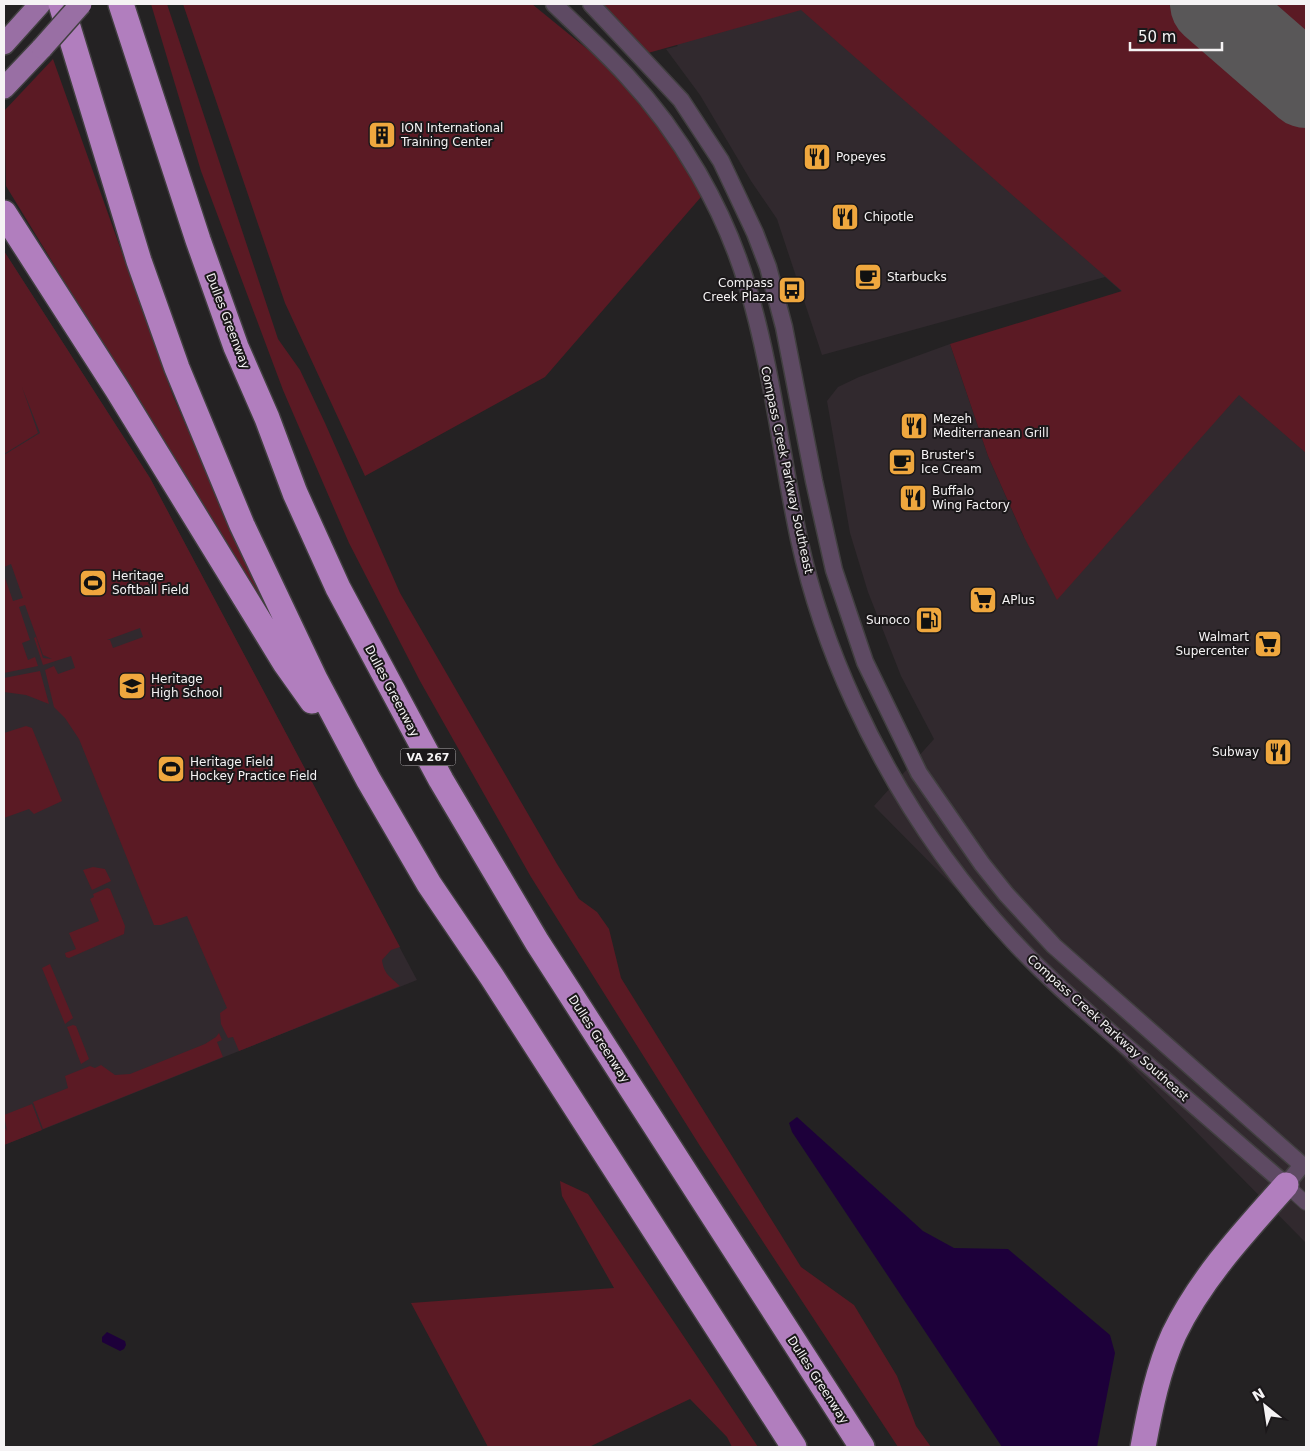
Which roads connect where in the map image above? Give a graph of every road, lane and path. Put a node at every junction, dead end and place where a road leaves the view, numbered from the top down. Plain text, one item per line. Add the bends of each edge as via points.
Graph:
1 (61, 4) edge
2 (81, 4) edge
3 (121, 4) edge
4 (554, 4) edge
5 (591, 4) edge
6 (36, 9) edge
7 (4, 44) edge
8 (4, 88) edge
9 (4, 213) edge
10 (379, 800) junction
11 (1304, 1167) edge
12 (1286, 1185) junction
13 (1306, 1203) edge
14 (794, 1447) edge
15 (862, 1447) edge
16 (1143, 1447) edge

1 - 10 highway via 139,261 198,421 290,628
2 - 8 main road, bridge
3 - 15 highway, Dulles Greenway / VA 267 via 236,347 338,588 441,780 537,942
4 - 12 street, Compass Creek Parkway Southeast via 648,101 686,154 725,226 757,324 800,542 814,596 855,704 897,787 946,860 1023,951 1072,999
5 - 11 street, Compass Creek Parkway Southeast via 681,100 721,161 755,233 768,266 784,327 834,570 865,662 919,773 982,864 1054,946
6 - 7 main road
9 - 10 highway via 117,389 285,663
10 - 14 highway via 429,884
11 - 12 street
12 - 13 street, Compass Creek Parkway Southeast
12 - 16 highway via 1217,1267 1174,1334 1159,1374

